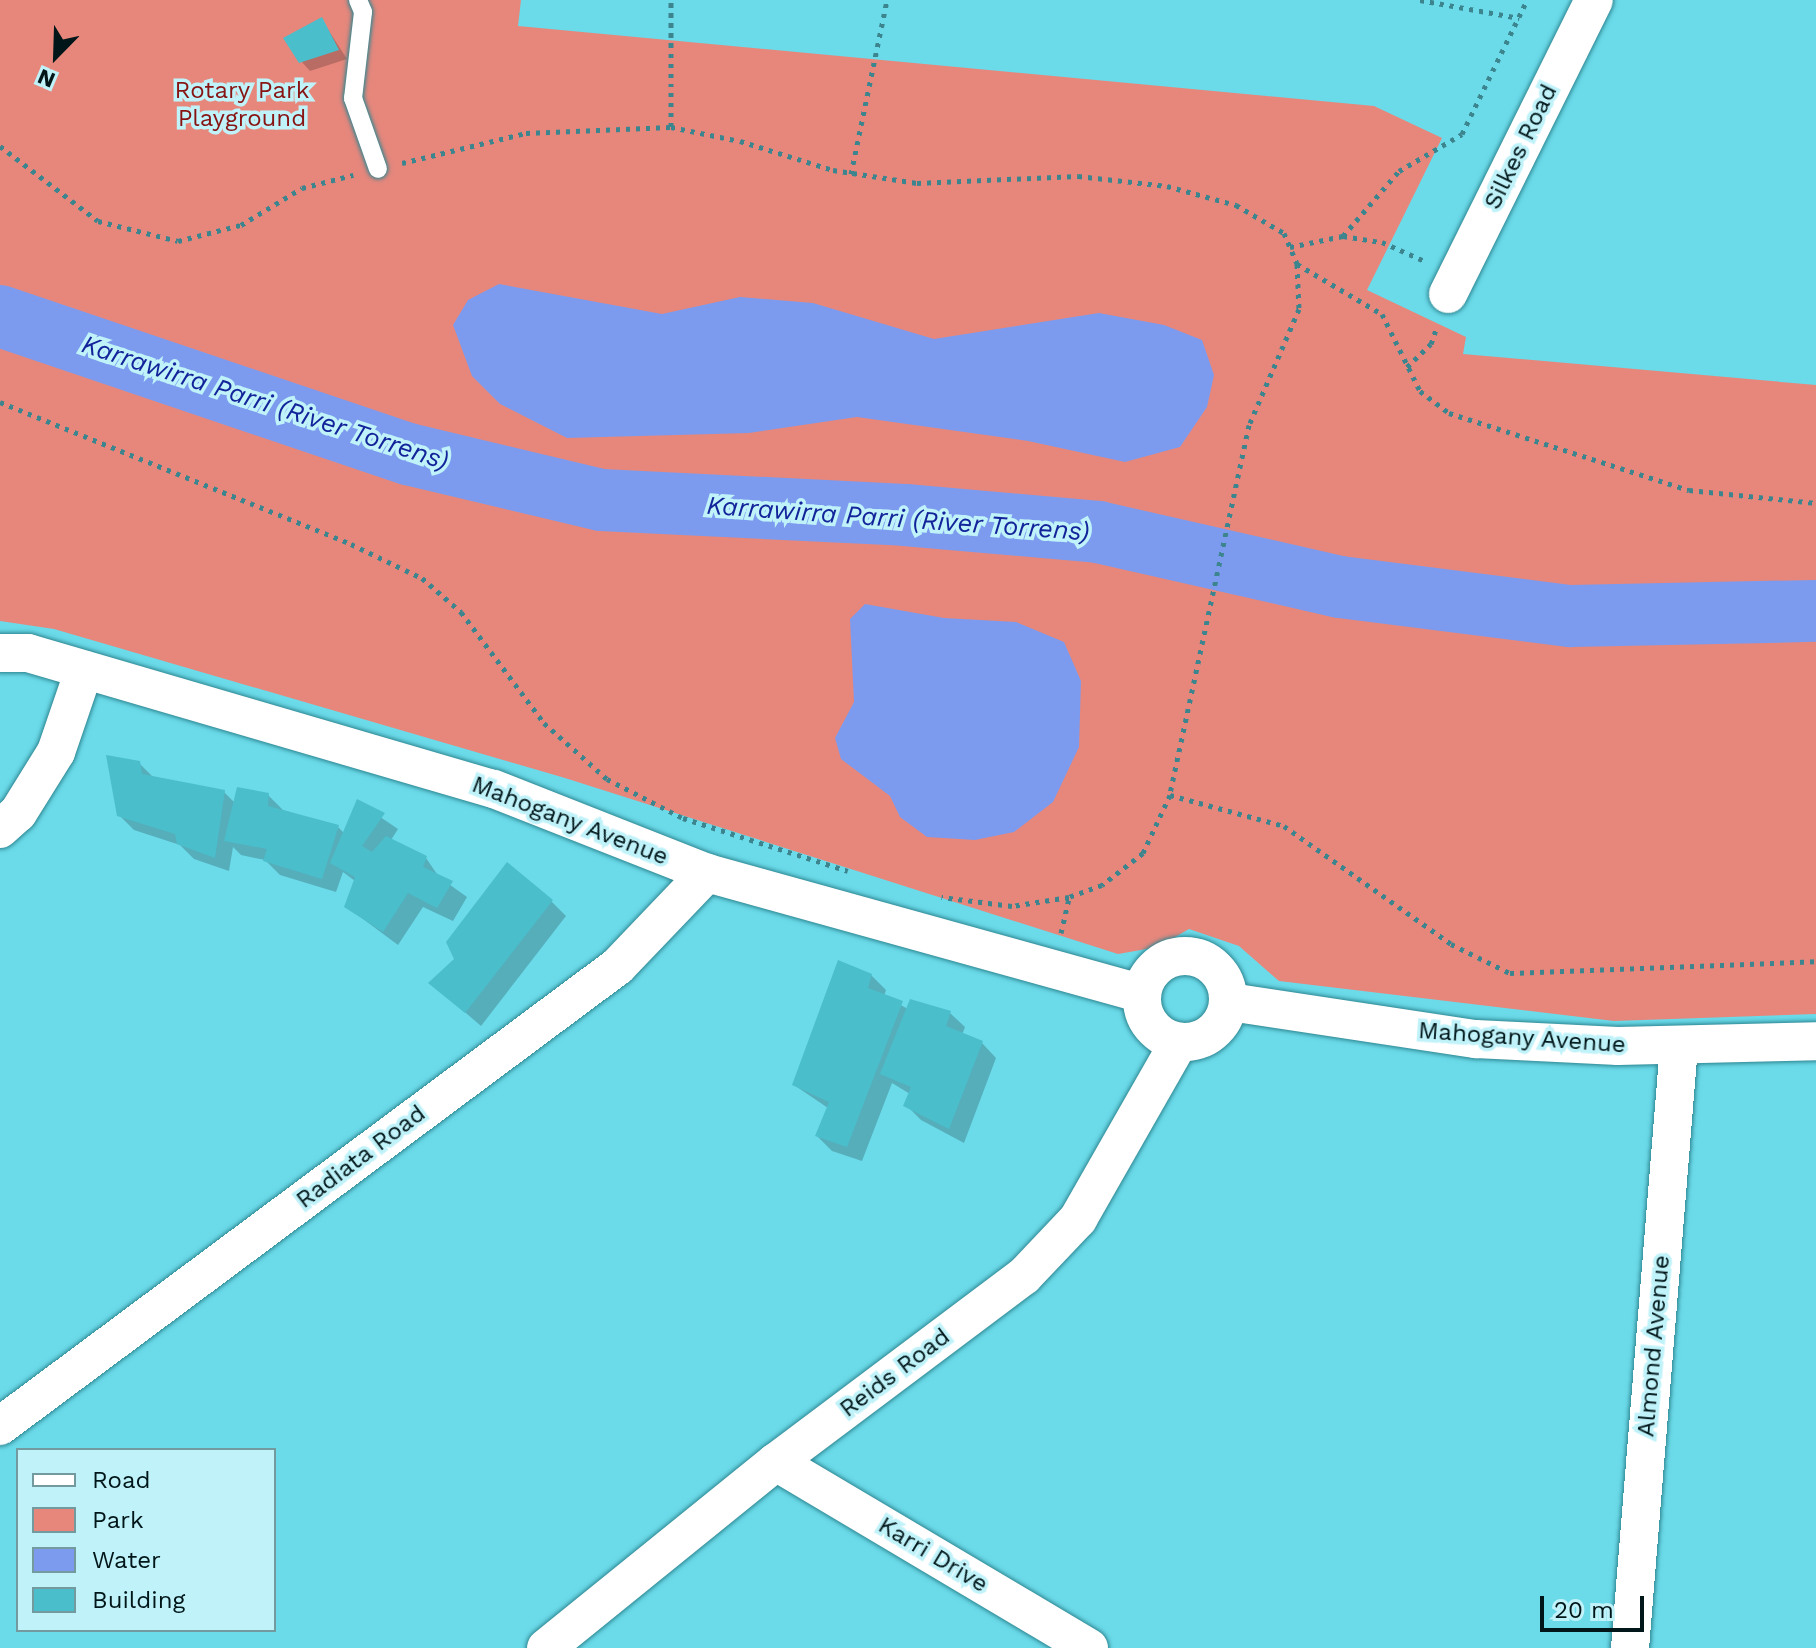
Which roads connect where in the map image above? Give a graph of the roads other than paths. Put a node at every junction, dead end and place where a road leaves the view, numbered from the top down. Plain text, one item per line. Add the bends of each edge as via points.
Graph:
1 (358, 0) edge
2 (1594, 0) edge
3 (378, 169) road end
4 (1452, 285) road end
5 (0, 653) edge
6 (84, 670) junction
7 (0, 829) edge
8 (707, 873) junction
9 (1141, 993) junction
10 (1230, 1002) junction
11 (1816, 1041) edge
12 (1179, 1042) junction
13 (1679, 1045) junction
14 (0, 1426) edge
15 (776, 1462) junction
16 (546, 1648) edge
17 (1089, 1648) edge
18 (1630, 1648) edge

1 - 3 lane via 363,12 353,98
2 - 4 street, Silkes Road
5 - 6 street, Mahogany Avenue via 28,653
6 - 7 street via 56,752 18,813
6 - 8 street, Mahogany Avenue via 494,789
8 - 9 street, Mahogany Avenue
8 - 14 street, Radiata Road via 618,966
9 - 10 street via 1145,979 1165,960 1192,956 1216,969
9 - 12 street via 1141,1007 1154,1030
10 - 12 street via 1215,1030
10 - 13 street, Mahogany Avenue via 1476,1039
11 - 13 street, Mahogany Avenue
12 - 15 street, Reids Road via 1078,1219 1024,1276
13 - 18 street, Almond Avenue
15 - 16 street, Reids Road
15 - 17 street, Karri Drive

